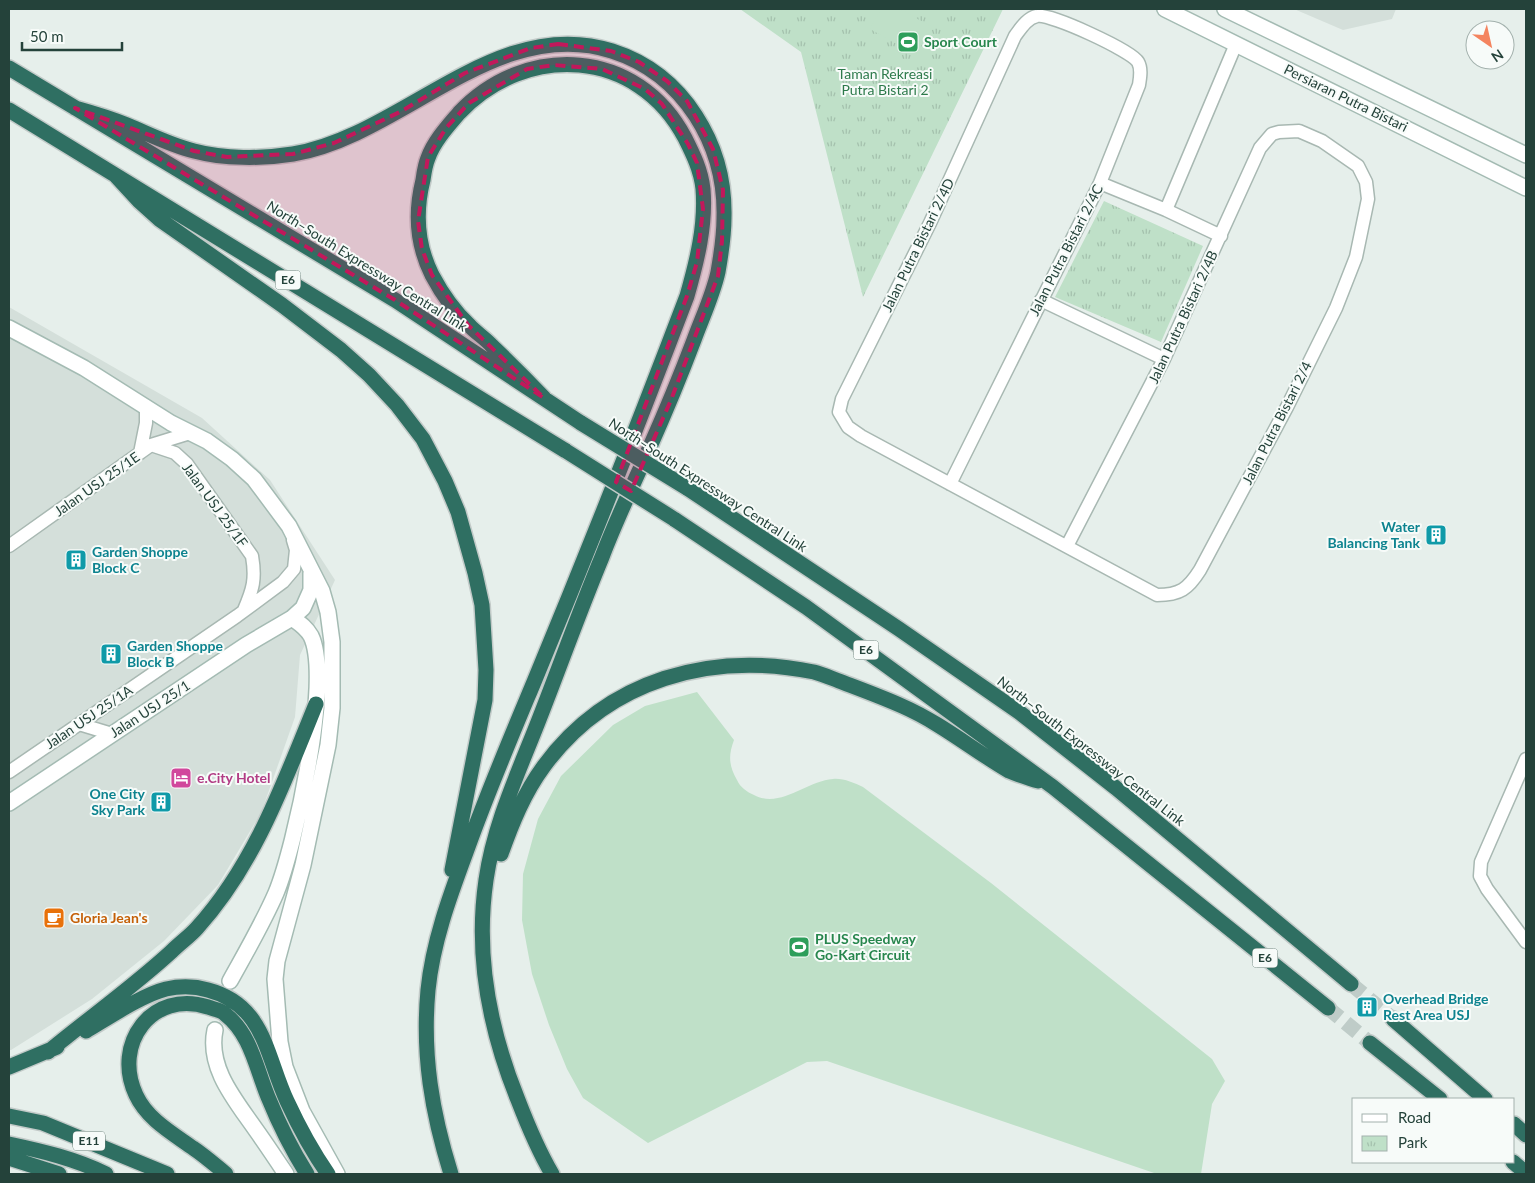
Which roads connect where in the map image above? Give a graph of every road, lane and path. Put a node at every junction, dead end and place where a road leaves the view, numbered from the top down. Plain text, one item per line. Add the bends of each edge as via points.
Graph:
1 (1165, 9) edge
2 (1225, 9) edge
3 (1091, 34) joint
4 (1236, 44) junction
5 (9, 68) edge
6 (75, 108) junction
7 (9, 110) edge
8 (1322, 141) joint
9 (1526, 155) edge
10 (116, 175) junction
11 (1100, 183) junction
12 (1526, 188) edge
13 (1166, 210) junction
14 (1221, 236) junction
15 (1040, 300) junction
16 (9, 328) edge
17 (9, 336) edge
18 (35, 342) junction
19 (1164, 359) junction
20 (544, 398) junction
21 (146, 406) junction
22 (190, 432) junction
23 (151, 445) junction
24 (140, 453) junction
25 (950, 484) junction
26 (289, 526) junction
27 (9, 546) edge
28 (1067, 546) junction
29 (311, 568) junction
30 (244, 611) junction
31 (292, 618) junction
32 (316, 704) junction
33 (79, 724) junction
34 (112, 734) junction
35 (1526, 759) edge
36 (9, 772) edge
37 (1053, 787) junction
38 (9, 803) edge
39 (486, 880) junction
40 (450, 896) junction
41 (1526, 942) edge
42 (230, 981) dead end
43 (1351, 984) tunnel mouth
44 (1328, 1008) tunnel mouth
45 (1393, 1019) tunnel mouth
46 (215, 1030) dead end
47 (1370, 1043) tunnel mouth
48 (48, 1052) junction
49 (9, 1067) edge
50 (1439, 1098) edge
51 (1484, 1098) edge
52 (9, 1116) edge
53 (1515, 1125) edge
54 (1526, 1135) edge
55 (9, 1144) edge
56 (9, 1158) edge
57 (1514, 1163) edge
58 (59, 1174) edge
59 (106, 1174) edge
60 (167, 1174) edge
61 (226, 1174) edge
62 (286, 1174) edge
63 (307, 1174) edge
64 (328, 1174) edge
65 (337, 1174) edge
66 (451, 1174) edge
67 (552, 1174) edge
68 (1526, 1174) edge

1 - 4 street, Persiaran Putra Bistari
2 - 9 street, Persiaran Putra Bistari
3 - 11 street, Jalan Putra Bistari 2/4C via 1129,53 1138,62 1141,72 1139,85
3 - 25 street, Jalan Putra Bistari 2/4D via 1048,16 1038,16 1028,20 1015,36 930,223 842,399 839,412 848,427
4 - 12 street, Persiaran Putra Bistari
4 - 13 street
5 - 6 highway, North–South Expressway Central Link / E6
6 - 20 highway, North–South Expressway Central Link / E6 via 395,300
6 - 39 highway via 194,151 227,157 293,154 334,143 364,130 465,73 531,48 558,44 587,45 639,62 667,81 702,124 713,149 723,190 724,217 718,276 671,400 603,554 508,800
7 - 10 highway, E6
8 - 14 street, Jalan Putra Bistari 2/4B via 1299,131 1272,134 1260,148
8 - 28 street, Jalan Putra Bistari 2/4 via 1358,166 1366,182 1368,199 1356,257 1336,308 1287,407 1193,581 1177,593 1157,595
10 - 37 highway, E6, bridge via 674,519 806,607
10 - 40 highway via 159,219 282,305 369,375 423,439 445,481 458,512 482,605 486,670 485,700 451,875
11 - 13 street
11 - 15 street, Jalan Putra Bistari 2/4C
13 - 14 street
14 - 19 street, Jalan Putra Bistari 2/4B
15 - 19 street
15 - 25 street, Jalan Putra Bistari 2/4C
16 - 18 street
17 - 18 street
18 - 21 street
19 - 28 street, Jalan Putra Bistari 2/4B
20 - 40 highway via 468,325 432,275 422,249 418,221 420,192 428,157 446,128 469,103 499,82 527,69 554,65 582,66 624,76 662,104 679,126 697,163 702,187 697,262 648,400 492,782
20 - 43 highway, North–South Expressway Central Link / E6, bridge via 687,488 1019,712 1116,788
21 - 22 street
21 - 24 street
22 - 23 street, Jalan USJ 25/1E
22 - 26 street via 232,459 254,479
23 - 24 street, Jalan USJ 25/1E
23 - 30 street, Jalan USJ 25/1F via 175,453 187,464 252,556 255,573
24 - 27 street, Jalan USJ 25/1E
25 - 28 street, Jalan Putra Bistari 2/4
26 - 29 street
26 - 30 street, Jalan USJ 25/1A via 296,550 294,569 283,582
29 - 31 street via 311,590 303,608
29 - 65 street via 328,612 332,642 332,708 313,819 277,961 276,979 285,1067 302,1112
30 - 33 street, Jalan USJ 25/1A
31 - 32 street via 303,625 315,651 318,672
31 - 34 street, Jalan USJ 25/1
32 - 42 street via 310,752 288,857 276,892
32 - 48 highway via 282,788 249,857 220,900 196,929 144,976
33 - 34 street
33 - 36 street, Jalan USJ 25/1A
34 - 38 street, Jalan USJ 25/1
35 - 41 street via 1481,862 1480,876
37 - 39 highway via 1011,771 949,731 904,707 816,673 739,664 691,670 647,683 610,704 570,735 544,766 516,813 495,868
37 - 44 highway, E6
39 - 67 highway via 483,962 496,1037 506,1072 537,1150
40 - 66 highway via 436,942 428,990 426,1038 429,1086 438,1133
45 - 51 highway
46 - 62 street via 212,1042 223,1080
47 - 50 highway
48 - 49 highway
48 - 64 highway via 136,1002 166,989 185,986 219,993 250,1015 262,1035 286,1100
52 - 60 highway, E11 via 44,1123
53 - 54 highway
55 - 59 highway, E11 via 46,1152
56 - 58 highway
57 - 68 highway
61 - 63 highway via 153,1118 136,1097 128,1059 133,1039 156,1011 177,1004 196,1003 224,1012 240,1029 293,1152

